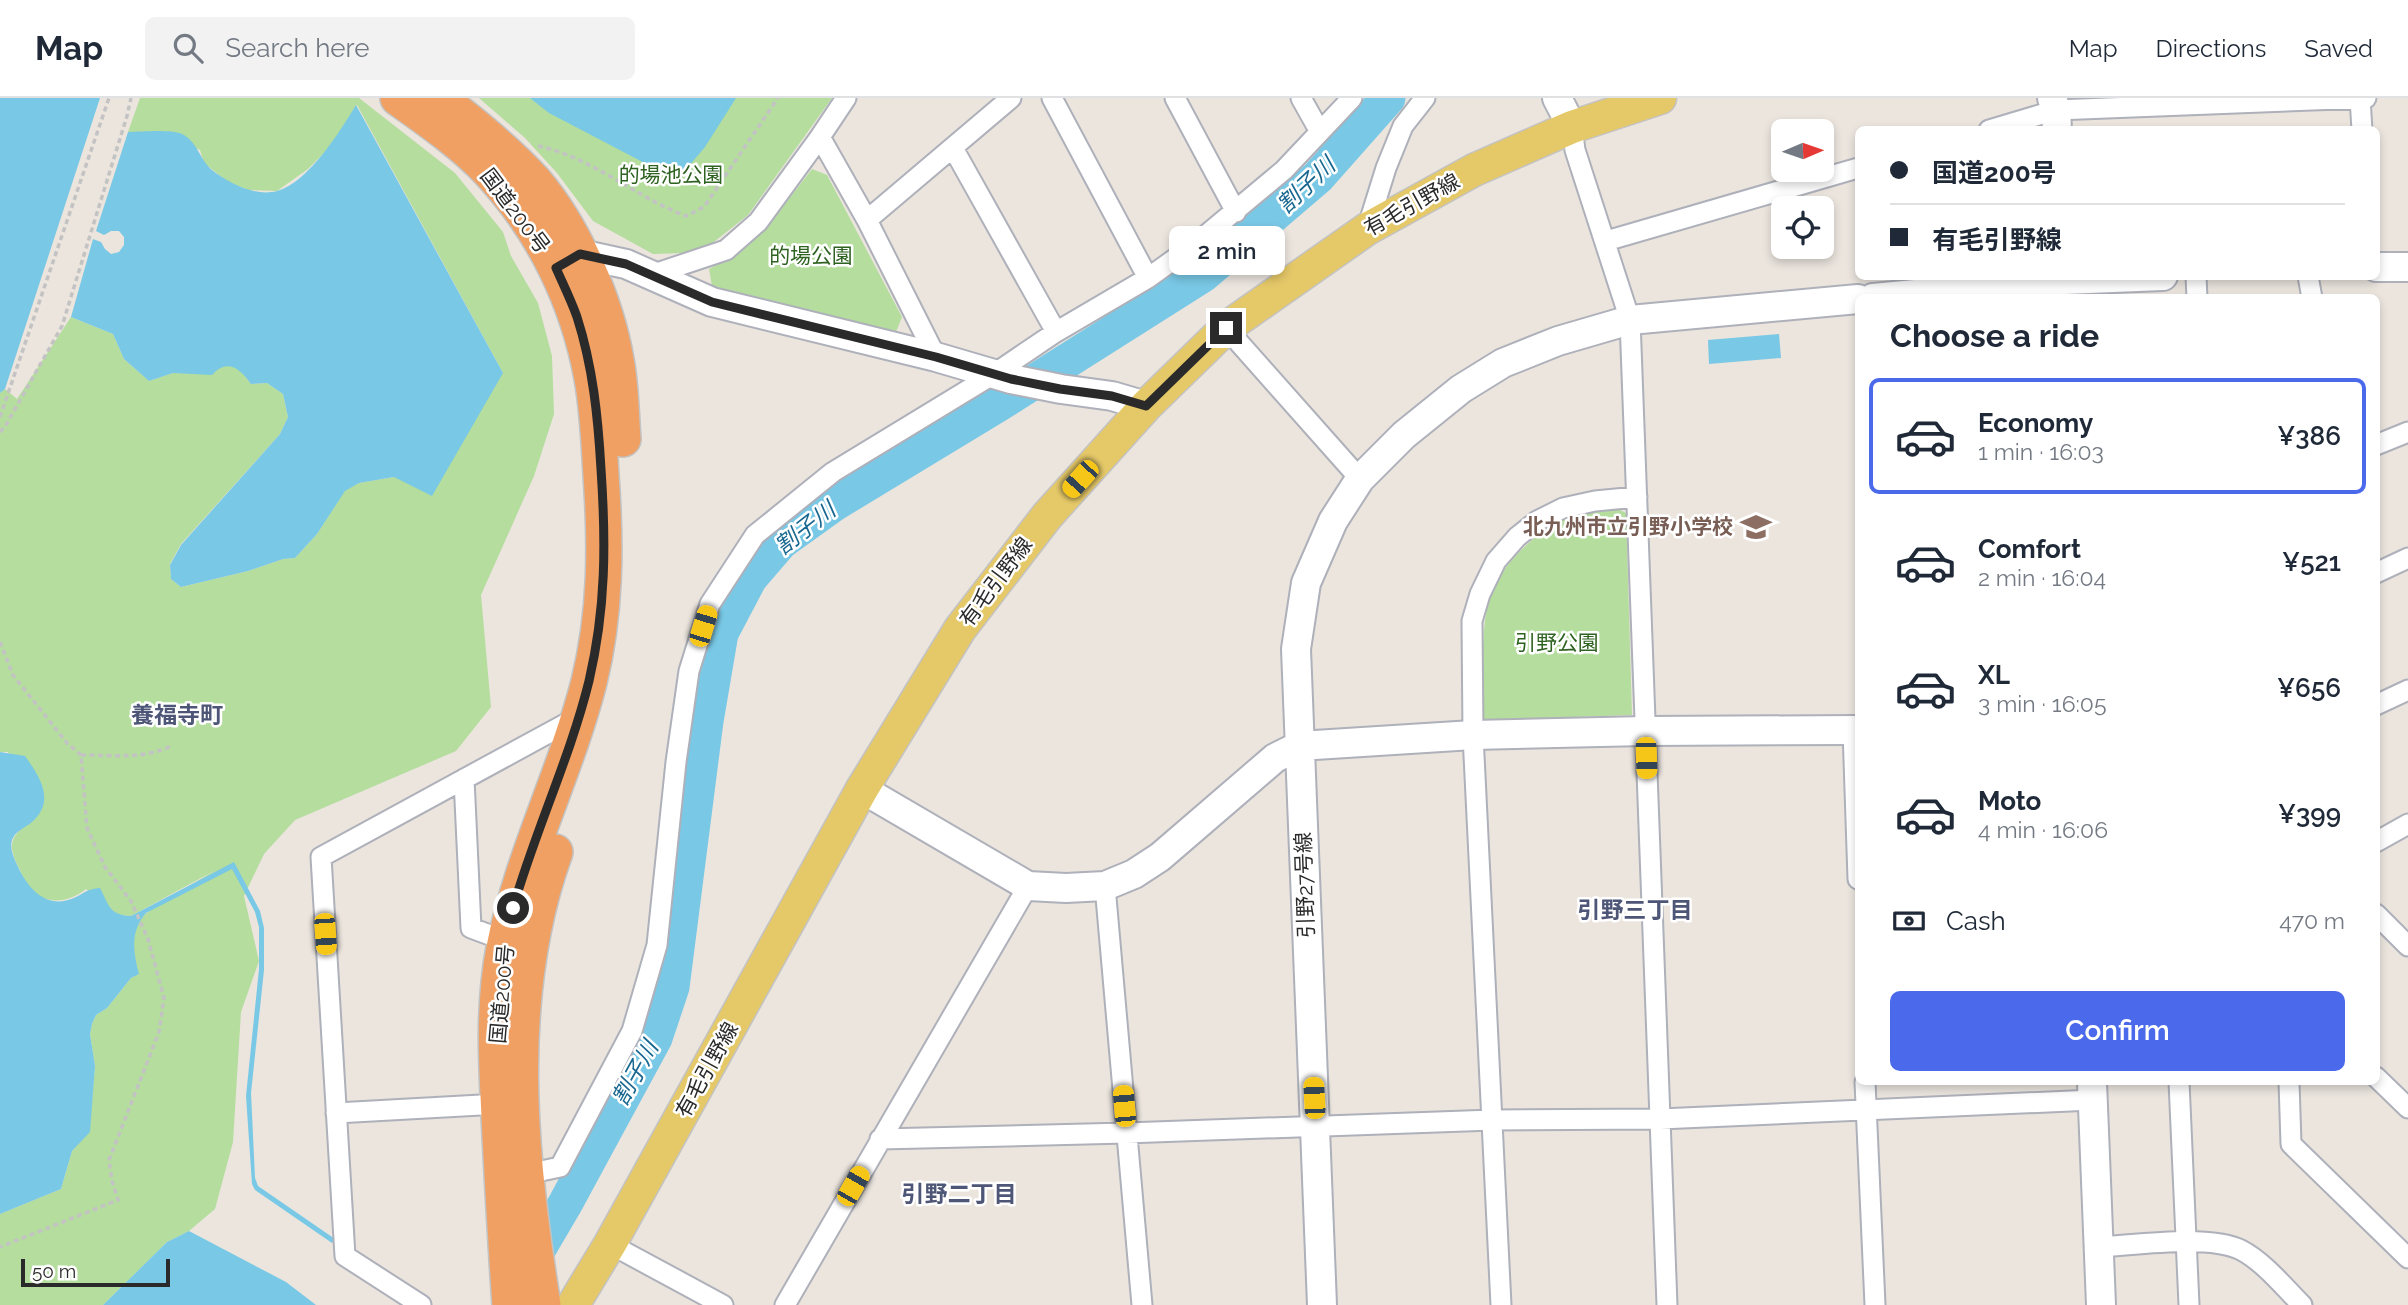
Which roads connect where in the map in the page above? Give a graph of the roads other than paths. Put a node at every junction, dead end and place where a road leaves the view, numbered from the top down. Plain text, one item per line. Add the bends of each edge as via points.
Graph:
1 (398, 98) edge
2 (439, 98) edge
3 (846, 98) edge
4 (1011, 98) edge
5 (1052, 98) edge
6 (1175, 98) edge
7 (1301, 98) edge
8 (1353, 98) edge
9 (1425, 98) edge
10 (1557, 98) edge
11 (1660, 98) edge
12 (2362, 99) edge
13 (2055, 112) edge
14 (2004, 126) edge
15 (2362, 126) edge
16 (1572, 127) junction
17 (1320, 132) junction
18 (820, 138) junction
19 (953, 148) junction
20 (1855, 168) edge
21 (1236, 212) junction
22 (867, 220) junction
23 (1367, 229) junction
24 (1605, 241) junction
25 (568, 261) junction
26 (2380, 267) edge
27 (2408, 267) edge
28 (651, 275) junction
29 (1149, 278) junction
30 (2114, 280) edge
31 (2064, 284) edge
32 (1928, 294) edge
33 (1855, 299) edge
34 (1630, 320) junction
35 (1226, 328) junction
36 (1056, 332) junction
37 (936, 357) junction
38 (1003, 376) junction
39 (1146, 406) junction
40 (2408, 432) edge
41 (2380, 443) edge
42 (1360, 479) junction
43 (1637, 497) junction
44 (2408, 558) edge
45 (2380, 571) edge
46 (2408, 690) edge
47 (2380, 703) edge
48 (579, 717) junction
49 (1855, 730) edge
50 (1645, 731) junction
51 (1474, 735) junction
52 (1299, 746) junction
53 (464, 779) junction
54 (862, 789) junction
55 (2408, 824) edge
56 (2380, 840) edge
57 (1028, 886) junction
58 (1105, 886) junction
59 (2380, 918) edge
60 (506, 941) junction
61 (2408, 946) edge
62 (2380, 1081) edge
63 (1865, 1085) edge
64 (2179, 1085) edge
65 (2289, 1085) edge
66 (2093, 1091) edge
67 (499, 1104) junction
68 (2408, 1108) edge
69 (1866, 1110) junction
70 (337, 1113) junction
71 (1660, 1119) junction
72 (1493, 1120) junction
73 (1315, 1126) junction
74 (1126, 1133) junction
75 (880, 1139) junction
76 (527, 1174) junction
77 (2186, 1243) junction
78 (610, 1244) junction
79 (2099, 1247) junction
80 (2408, 1258) edge
81 (502, 1297) edge
82 (421, 1305) edge
83 (543, 1305) edge
84 (573, 1305) edge
85 (723, 1305) edge
86 (785, 1305) edge
87 (1142, 1305) edge
88 (1322, 1305) edge
89 (1501, 1305) edge
90 (1667, 1305) edge
91 (1875, 1305) edge
92 (2101, 1305) edge
93 (2189, 1305) edge
94 (2302, 1305) edge

1 - 25 highway, 国道200号 via 488,170 543,244
2 - 25 highway, 国道200号 via 534,182 554,208
3 - 18 street
4 - 19 street
5 - 29 street
6 - 21 street
7 - 17 street
8 - 17 street
9 - 23 street via 1403,126
10 - 16 street
11 - 16 main road, 有毛引野線
12 - 13 street
12 - 15 street
13 - 14 street
16 - 23 main road, 有毛引野線 via 1474,170
16 - 24 street via 1575,150
17 - 21 street
18 - 22 street
18 - 28 street via 758,222 726,250
19 - 22 street
19 - 36 street
20 - 24 street
21 - 29 street
22 - 37 street
23 - 35 main road, 有毛引野線
24 - 34 street
25 - 28 street via 626,264
25 - 48 highway, 国道200号 via 593,379 605,532 601,619
25 - 76 highway, 国道200号 via 606,318 617,361 629,568 619,643 598,735 549,869 529,948 521,1018
26 - 27 street
28 - 37 street via 712,302
29 - 36 street
30 - 31 street
31 - 32 street
33 - 34 street, 引野27号線
34 - 42 street, 引野27号線 via 1503,363 1442,404
34 - 43 street
35 - 39 main road, 有毛引野線
35 - 42 street
36 - 38 street
37 - 38 street
38 - 39 street
38 - 76 street via 833,472 755,535 710,604 689,671 657,945 632,1031 560,1167
39 - 54 main road, 有毛引野線 via 1046,516 960,629
40 - 41 street
42 - 52 street, 引野27号線 via 1334,521 1306,583 1296,649
43 - 50 street
43 - 51 street via 1563,508 1537,521 1496,561 1472,621
44 - 45 street
46 - 47 street
48 - 53 street
48 - 60 highway, 国道200号 via 525,867
49 - 50 street
50 - 51 street
50 - 71 street
51 - 52 street
51 - 72 street
52 - 58 street via 1275,758 1160,857
52 - 73 street, 引野27号線
53 - 60 street via 471,928
53 - 70 street via 321,857
54 - 57 street
54 - 78 main road, 有毛引野線
55 - 56 street
57 - 58 street
57 - 75 street
58 - 74 street
59 - 61 street
60 - 67 highway, 国道200号 via 496,1014
62 - 68 street
63 - 69 street
64 - 77 street
65 - 80 street via 2291,1144
66 - 69 street
66 - 79 street
67 - 70 street
67 - 81 highway, 国道200号
69 - 71 street
69 - 91 street
70 - 82 street via 345,1256
71 - 72 street
71 - 90 street
72 - 73 street
72 - 89 street
73 - 74 street
73 - 88 street, 引野27号線
74 - 75 street
74 - 87 street
75 - 86 street
76 - 83 highway, 国道200号
77 - 79 street
77 - 93 street
77 - 94 street via 2221,1243 2241,1250
78 - 84 main road, 有毛引野線
78 - 85 street
79 - 92 street

